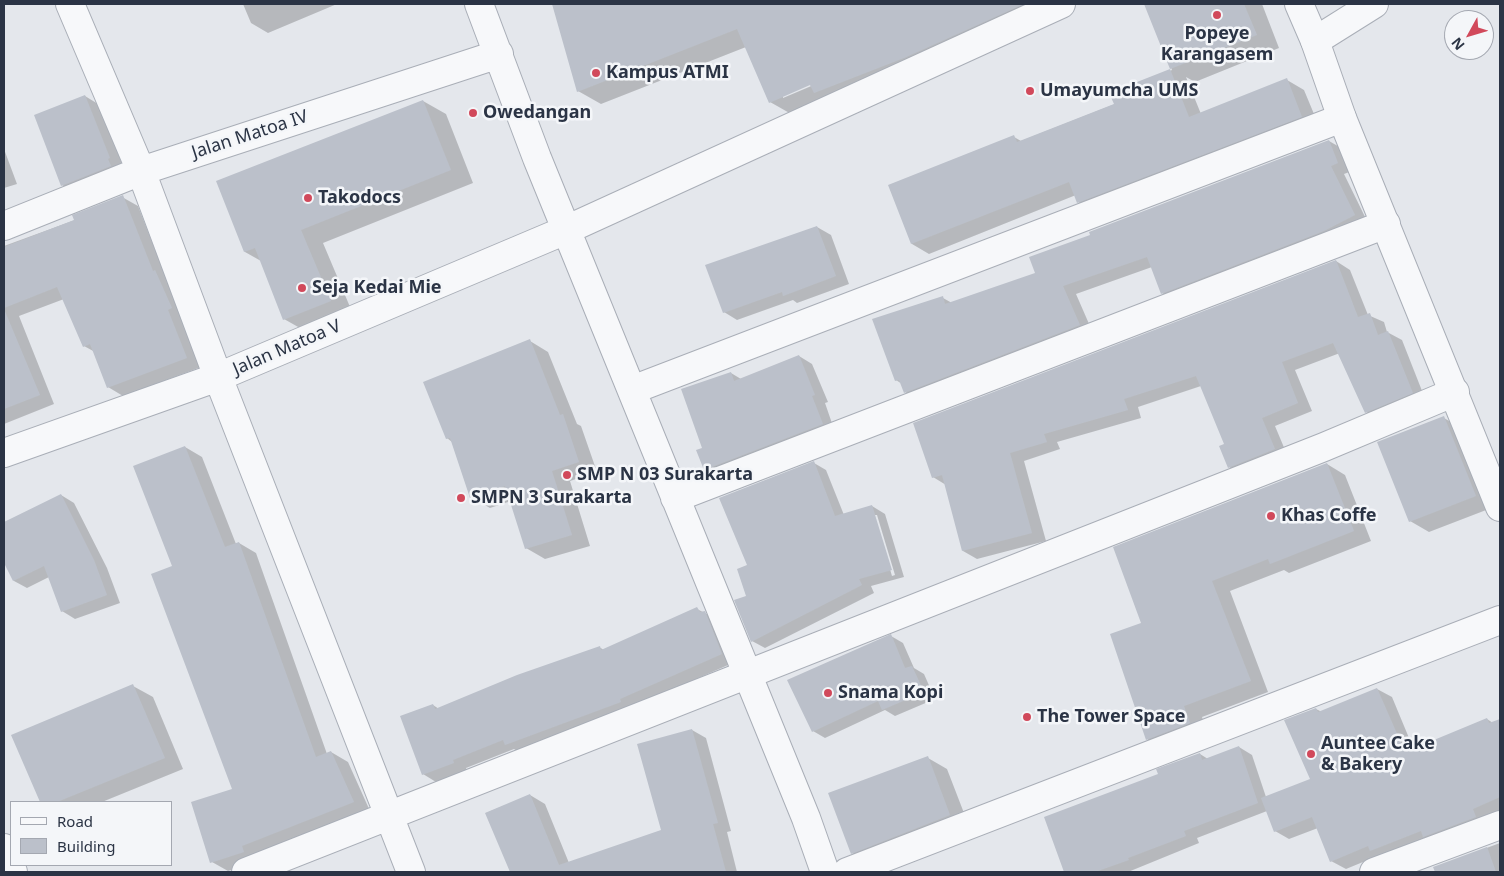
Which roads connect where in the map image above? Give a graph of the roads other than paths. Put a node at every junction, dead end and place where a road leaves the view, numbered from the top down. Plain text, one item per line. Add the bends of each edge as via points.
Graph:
1 (70, 4) edge
2 (479, 4) edge
3 (1061, 4) edge
4 (1300, 4) edge
5 (1374, 4) edge
6 (1315, 41) junction
7 (499, 54) junction
8 (1342, 118) junction
9 (142, 171) junction
10 (1386, 224) junction
11 (4, 226) edge
12 (566, 230) junction
13 (218, 377) junction
14 (632, 390) junction
15 (1454, 392) junction
16 (4, 453) edge
17 (675, 498) junction
18 (1500, 507) edge
19 (1500, 620) edge
20 (746, 673) junction
21 (389, 815) junction
22 (1500, 825) edge
23 (4, 848) edge
24 (10, 864) edge
25 (246, 872) edge
26 (411, 872) edge
27 (825, 872) edge
28 (847, 872) edge
29 (1374, 872) edge

1 - 9 street
2 - 7 street
3 - 12 street, Jalan Matoa V
4 - 6 street
5 - 6 street
6 - 8 street
7 - 9 street, Jalan Matoa IV
7 - 12 street
8 - 10 street
8 - 14 street
9 - 11 street, Jalan Matoa IV
9 - 13 street
10 - 15 street
10 - 17 street
12 - 13 street, Jalan Matoa V
12 - 14 street
13 - 16 street, Jalan Matoa V
13 - 21 street
14 - 17 street
15 - 18 street
15 - 20 street via 1315,450
17 - 20 street
19 - 28 street
20 - 21 street
20 - 27 street
21 - 25 street
21 - 26 street
22 - 29 street
23 - 24 street

